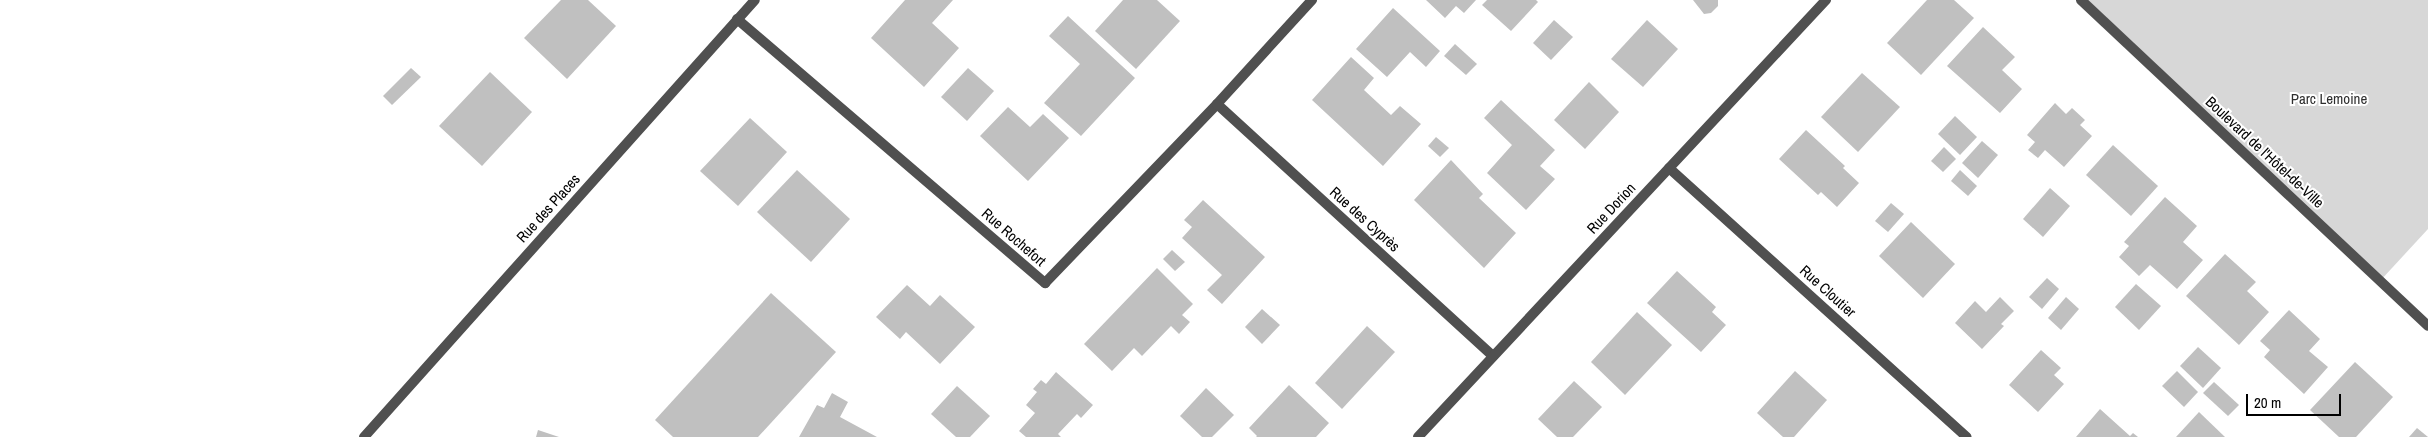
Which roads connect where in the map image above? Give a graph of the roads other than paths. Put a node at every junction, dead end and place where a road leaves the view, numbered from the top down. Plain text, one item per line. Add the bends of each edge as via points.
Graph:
1 (755, 0) edge
2 (1312, 0) edge
3 (1826, 0) edge
4 (2081, 0) edge
5 (737, 19) junction
6 (1217, 104) junction
7 (1669, 168) junction
8 (2428, 326) edge
9 (1493, 356) junction
10 (364, 437) edge
11 (1418, 437) edge
12 (1967, 437) edge

1 - 5 street, Rue des Places
2 - 6 street, Rue Rochefort
3 - 7 street, Rue Dorion
4 - 8 street, Boulevard de l'Hôtel-de-Ville
5 - 6 street, Rue Rochefort via 1045,283
5 - 10 street, Rue des Places
6 - 9 street, Rue des Cyprès
7 - 9 street, Rue Dorion
7 - 12 street, Rue Cloutier
9 - 11 street, Rue Dorion

